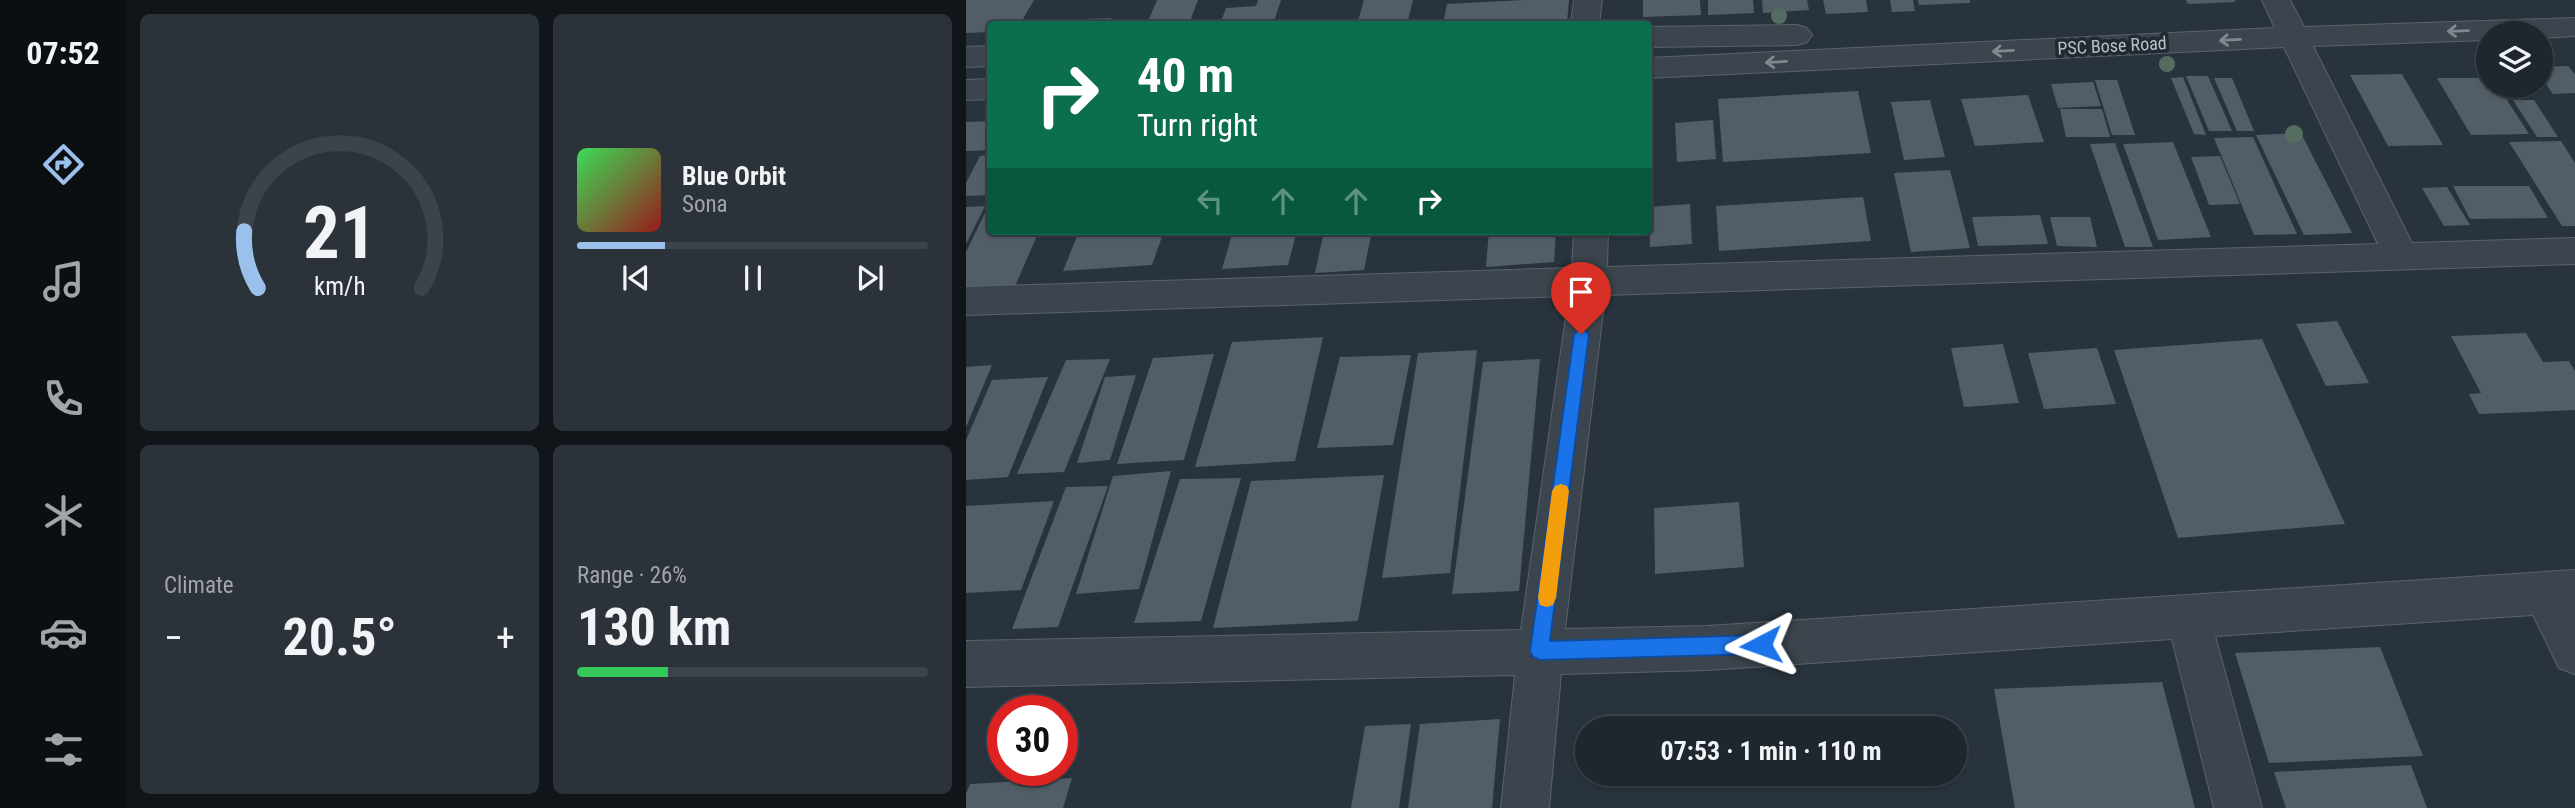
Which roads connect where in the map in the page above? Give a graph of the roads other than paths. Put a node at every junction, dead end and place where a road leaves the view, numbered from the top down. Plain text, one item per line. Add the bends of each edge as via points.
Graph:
1 (1588, 0) edge
2 (2575, 3) edge
3 (2284, 16) edge
4 (1585, 21) edge
5 (2575, 27) edge
6 (1652, 37) edge
7 (987, 56) edge
8 (966, 57) edge
9 (1652, 68) edge
10 (987, 89) edge
11 (966, 90) edge
12 (1591, 235) edge
13 (2575, 251) edge
14 (2401, 256) junction
15 (1588, 282) junction
16 (966, 301) edge
17 (2560, 592) edge
18 (2188, 616) junction
19 (1540, 651) junction
20 (2575, 652) edge
21 (966, 664) edge
22 (1525, 808) edge
23 (2238, 808) edge

1 - 4 street
2 - 3 street, PSC Bose Road
5 -> 3 street, PSC Bose Road
3 - 6 street, PSC Bose Road
3 -> 9 street, PSC Bose Road
3 - 14 street
7 - 8 street
10 - 11 street
12 - 15 street
13 - 14 street
14 - 15 street
15 - 16 street
15 - 19 street
17 - 18 street
17 - 20 street
18 - 19 street via 1707,648
18 - 23 street
19 - 21 street
19 - 22 street

